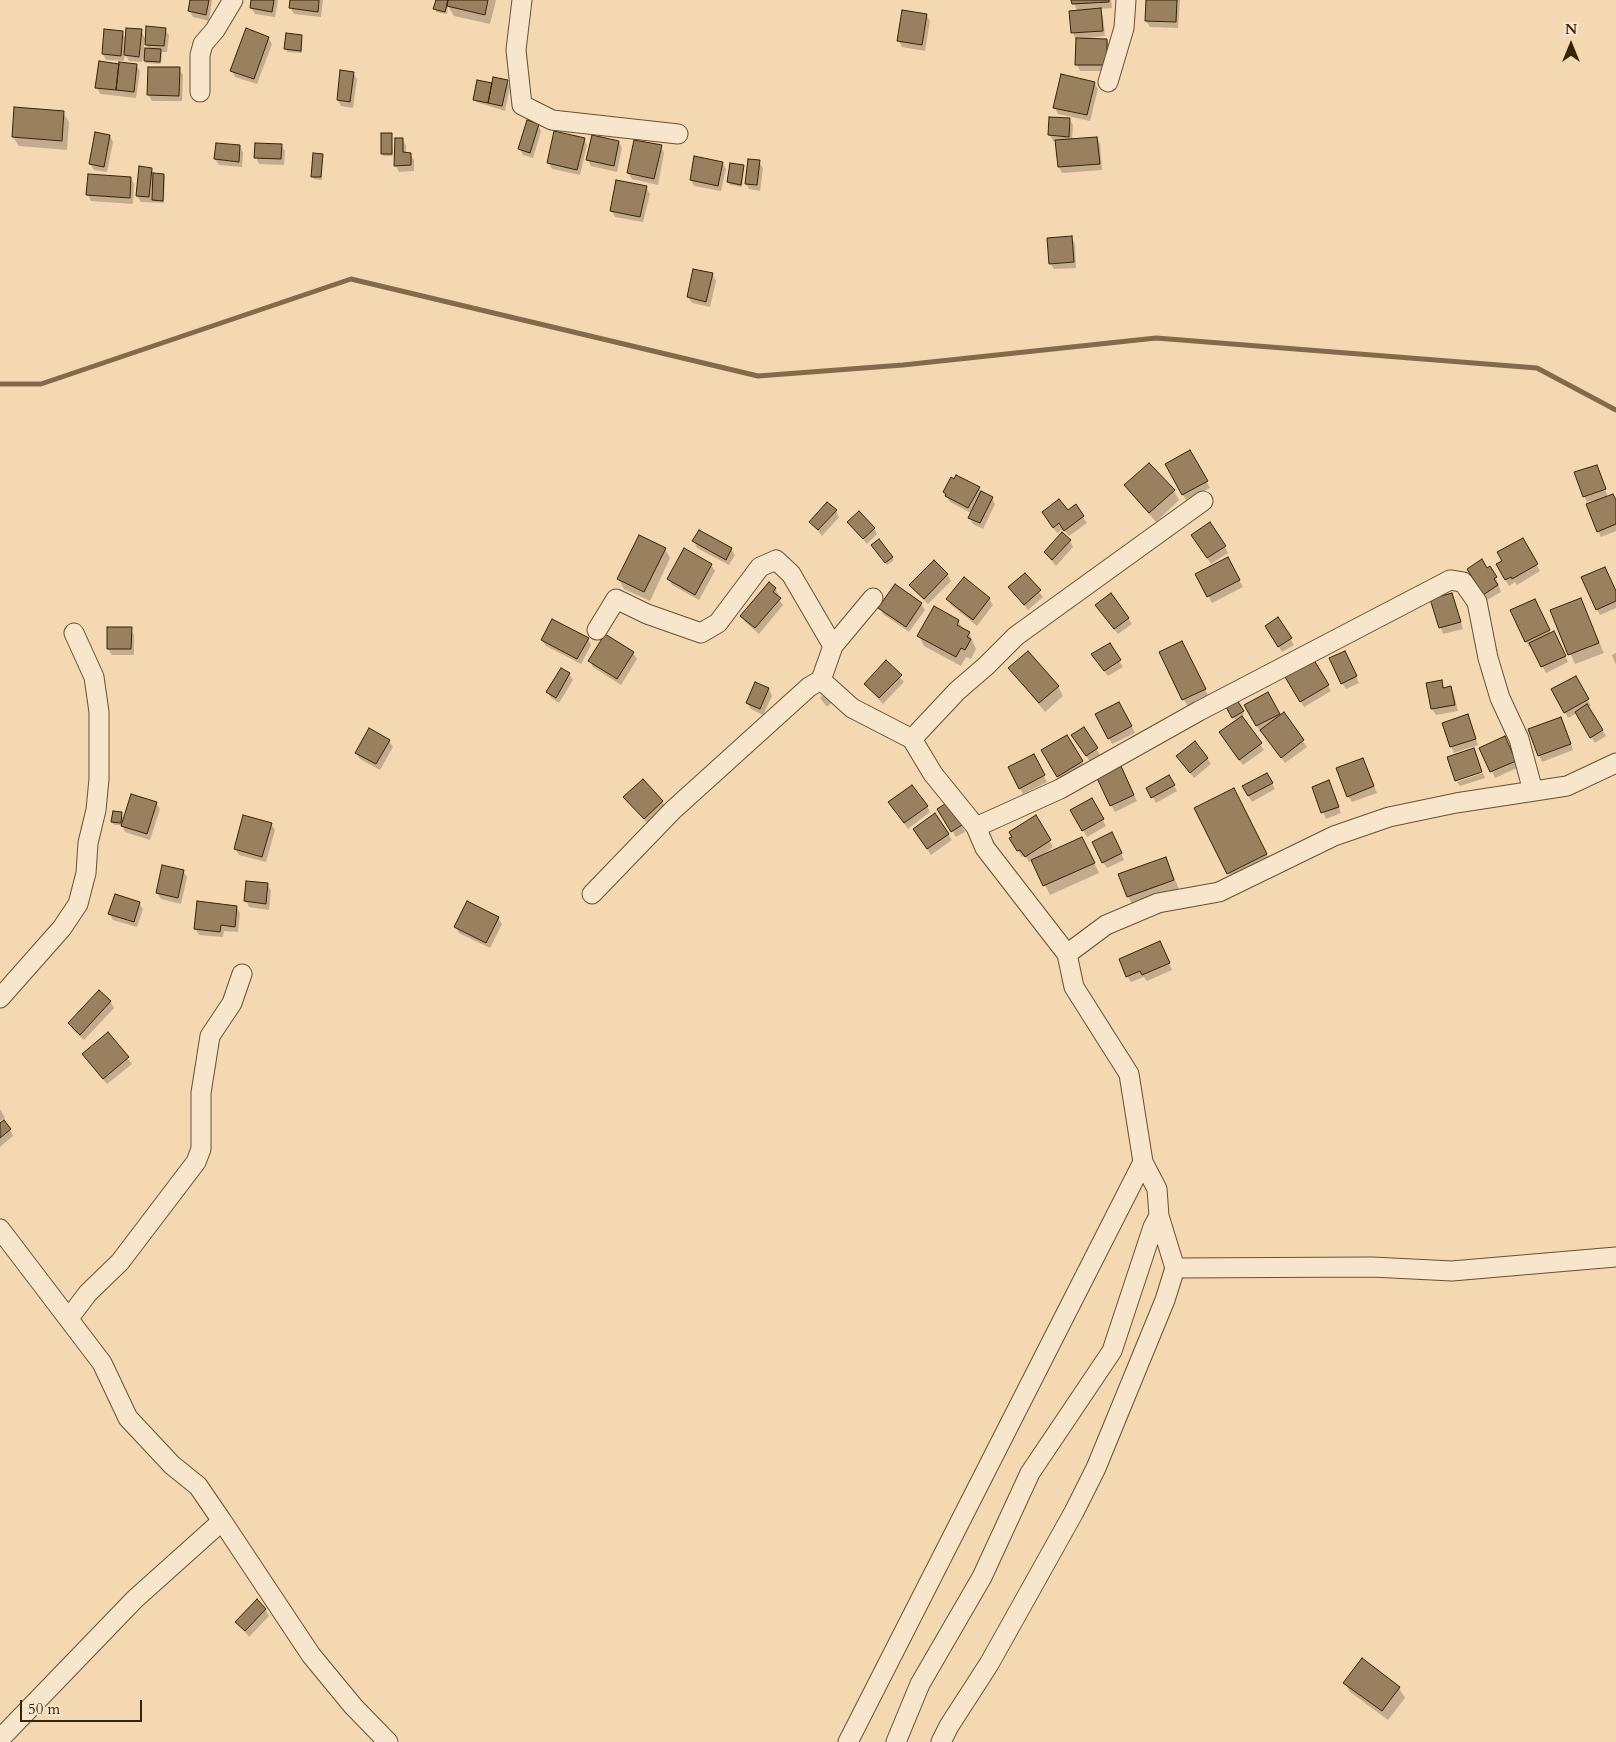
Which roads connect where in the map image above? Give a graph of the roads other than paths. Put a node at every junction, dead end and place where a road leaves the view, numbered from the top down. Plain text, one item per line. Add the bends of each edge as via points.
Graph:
1 (233, 0) edge
2 (522, 0) edge
3 (1126, 0) edge
4 (1108, 82) dead end
5 (200, 92) dead end
6 (678, 134) dead end
7 (1203, 501) dead end
8 (874, 598) dead end
9 (597, 630) dead end
10 (74, 633) dead end
11 (833, 646) junction
12 (821, 680) junction
13 (912, 739) junction
14 (1616, 763) edge
15 (1533, 791) junction
16 (976, 827) junction
17 (592, 894) dead end
18 (1067, 954) junction
19 (242, 974) dead end
20 (0, 998) edge
21 (1143, 1162) junction
22 (1159, 1216) junction
23 (0, 1229) edge
24 (1616, 1257) edge
25 (1175, 1268) junction
26 (69, 1318) junction
27 (222, 1521) junction
28 (0, 1738) edge
29 (388, 1742) edge
30 (848, 1742) edge
31 (896, 1742) edge
32 (941, 1742) edge

1 - 5 street via 203,44
2 - 6 street via 516,50 522,105 552,120
3 - 4 street via 1124,28
7 - 13 street via 1016,636
8 - 11 street
9 - 11 street via 616,599 701,633 718,623 760,567 776,560 791,574
10 - 20 street via 94,677 99,712 99,779 86,873 78,904 62,928
11 - 12 street
12 - 13 street via 852,708
12 - 17 street via 809,687 672,810
13 - 16 street via 933,774
14 - 15 street via 1567,786
15 - 16 street via 1519,739 1500,698 1488,658 1477,602 1463,582 1450,580 1199,711 1060,789
15 - 18 street via 1390,817 1334,836 1219,892 1158,903 1106,925
16 - 18 street via 985,848
18 - 21 street via 1074,987 1129,1074
19 - 26 street via 232,1003 210,1036 201,1093 201,1149 196,1162 120,1262 88,1293
21 - 22 street via 1157,1189
21 - 30 street
22 - 25 street
22 - 31 street via 1112,1351 1030,1473 982,1577 920,1684
23 - 26 street
24 - 25 street via 1452,1271 1372,1266
25 - 32 street via 1096,1468 1050,1557
26 - 27 street via 102,1363 128,1418 172,1465 198,1486
27 - 28 street via 135,1599
27 - 29 street via 311,1655

